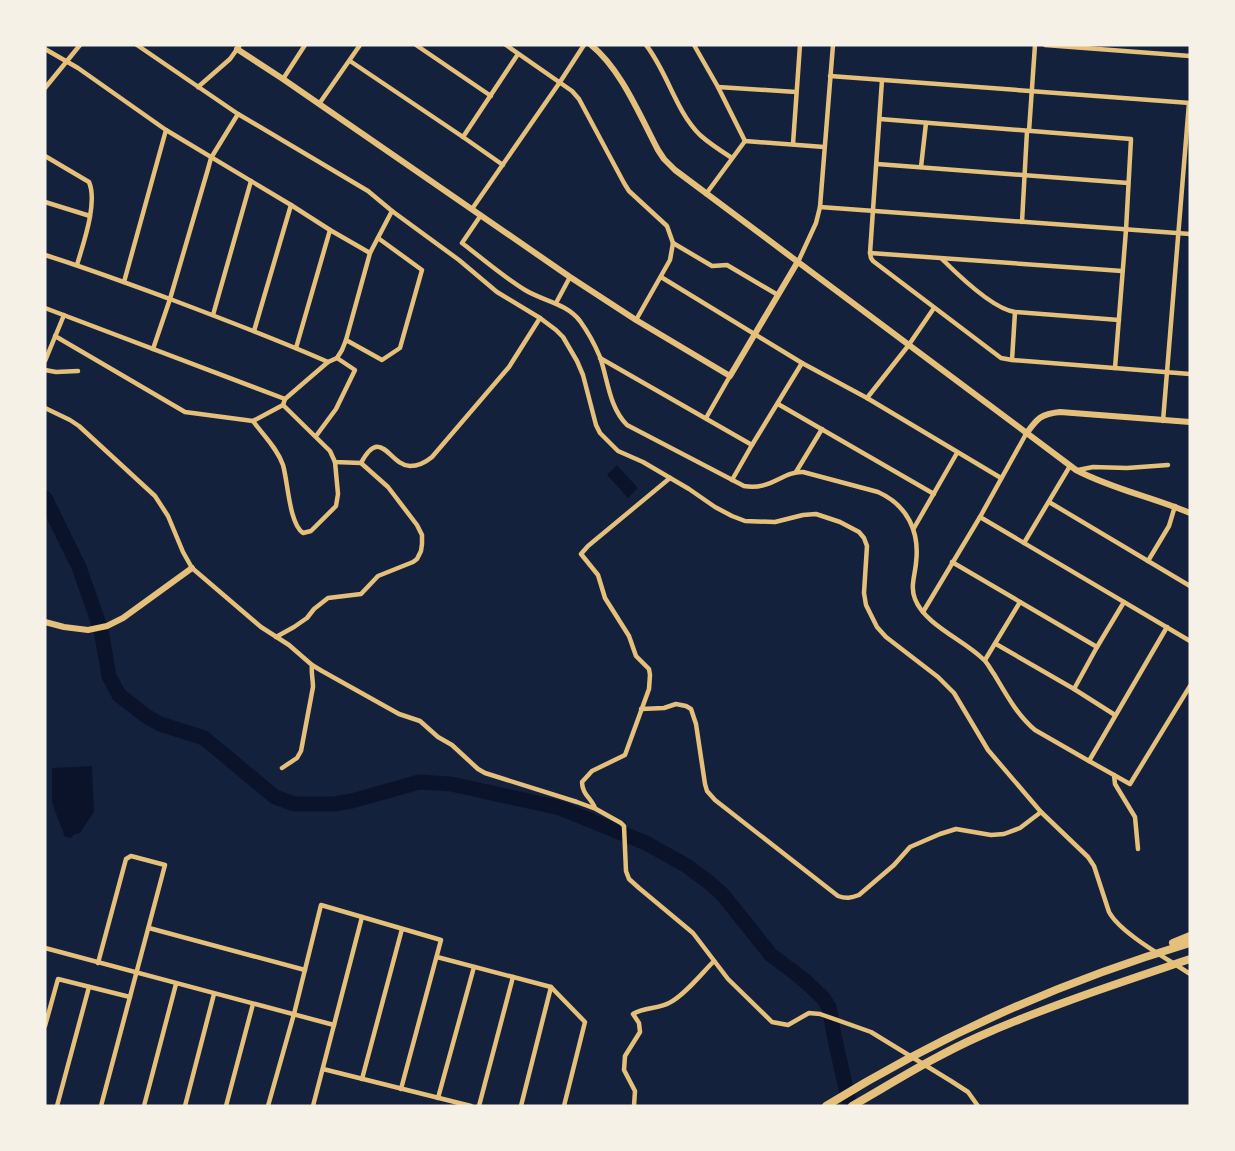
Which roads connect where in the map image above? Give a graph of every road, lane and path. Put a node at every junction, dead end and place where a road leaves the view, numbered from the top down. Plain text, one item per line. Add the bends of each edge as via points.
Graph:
1 (80, 45) edge
2 (137, 45) edge
3 (305, 45) edge
4 (360, 45) edge
5 (417, 45) edge
6 (506, 45) edge
7 (584, 45) edge
8 (591, 45) edge
9 (646, 45) edge
10 (694, 45) edge
11 (800, 45) edge
12 (833, 45) edge
13 (1035, 45) edge
14 (1045, 45) edge
15 (237, 47) edge
16 (45, 50) edge
17 (518, 54) junction
18 (1190, 56) edge
19 (67, 61) junction
20 (350, 61) junction
21 (830, 76) junction
22 (283, 79) junction
23 (882, 80) junction
24 (560, 82) junction
25 (198, 87) junction
26 (718, 87) junction
27 (45, 88) edge
28 (1032, 90) junction
29 (796, 92) junction
30 (491, 96) junction
31 (1189, 103) edge
32 (319, 105) junction
33 (238, 114) junction
34 (880, 119) junction
35 (926, 123) junction
36 (166, 130) junction
37 (1028, 131) junction
38 (463, 137) junction
39 (745, 141) junction
40 (793, 144) junction
41 (824, 147) junction
42 (45, 156) edge
43 (211, 158) junction
44 (732, 158) junction
45 (877, 164) junction
46 (502, 165) junction
47 (921, 167) junction
48 (1025, 175) junction
49 (251, 181) junction
50 (1128, 183) junction
51 (706, 194) junction
52 (45, 202) edge
53 (291, 205) junction
54 (820, 207) junction
55 (472, 209) junction
56 (873, 210) junction
57 (392, 211) junction
58 (481, 215) junction
59 (90, 216) junction
60 (1022, 222) junction
61 (330, 230) junction
62 (1126, 230) junction
63 (1179, 233) junction
64 (1190, 234) edge
65 (378, 238) junction
66 (673, 243) junction
67 (370, 253) junction
68 (870, 253) junction
69 (45, 255) edge
70 (942, 258) junction
71 (797, 263) junction
72 (77, 265) junction
73 (1122, 271) junction
74 (570, 277) junction
75 (661, 277) junction
76 (124, 282) junction
77 (778, 296) junction
78 (170, 299) junction
79 (556, 303) junction
80 (45, 308) edge
81 (934, 308) junction
82 (1015, 312) junction
83 (64, 315) junction
84 (213, 315) junction
85 (540, 318) junction
86 (636, 320) junction
87 (1119, 320) junction
88 (254, 331) junction
89 (755, 334) junction
90 (55, 336) junction
91 (346, 340) junction
92 (908, 346) junction
93 (296, 348) junction
94 (153, 349) junction
95 (600, 357) junction
96 (337, 358) junction
97 (1012, 360) junction
98 (45, 361) edge
99 (328, 362) junction
100 (802, 363) junction
101 (1114, 368) junction
102 (45, 370) edge
103 (78, 371) dead end
104 (1168, 373) junction
105 (1190, 374) edge
106 (730, 376) junction
107 (867, 398) junction
108 (284, 402) junction
109 (778, 404) junction
110 (45, 408) edge
111 (706, 418) junction
112 (253, 421) junction
113 (1163, 421) junction
114 (1190, 422) edge
115 (822, 429) junction
116 (1026, 434) junction
117 (316, 436) junction
118 (752, 445) junction
119 (957, 453) junction
120 (335, 462) junction
121 (361, 463) junction
122 (1168, 465) dead end
123 (1073, 468) junction
124 (796, 472) junction
125 (670, 478) junction
126 (1001, 478) junction
127 (732, 480) junction
128 (934, 494) junction
129 (1049, 502) junction
130 (1175, 506) junction
131 (1190, 513) edge
132 (980, 517) junction
133 (914, 528) junction
134 (1024, 543) junction
135 (1148, 561) junction
136 (952, 562) junction
137 (192, 568) junction
138 (1190, 586) edge
139 (1020, 602) junction
140 (1124, 602) junction
141 (923, 612) junction
142 (45, 622) edge
143 (1167, 627) junction
144 (276, 637) junction
145 (1190, 641) edge
146 (996, 644) junction
147 (1097, 647) junction
148 (985, 660) junction
149 (312, 665) junction
150 (1190, 686) edge
151 (1074, 689) junction
152 (641, 709) junction
153 (1115, 715) junction
154 (1089, 761) junction
155 (282, 768) dead end
156 (1114, 775) junction
157 (596, 809) junction
158 (1041, 812) junction
159 (1138, 849) dead end
160 (362, 917) junction
161 (149, 928) junction
162 (402, 929) junction
163 (1190, 936) edge
164 (1190, 943) edge
165 (45, 948) edge
166 (437, 957) junction
167 (1190, 959) edge
168 (714, 961) junction
169 (98, 963) junction
170 (474, 967) junction
171 (305, 970) junction
172 (136, 972) junction
173 (1190, 974) edge
174 (513, 977) junction
175 (1087, 979) junction
176 (176, 984) junction
177 (89, 987) junction
178 (551, 987) junction
179 (214, 994) junction
180 (130, 997) junction
181 (253, 1004) junction
182 (294, 1014) junction
183 (334, 1025) junction
184 (45, 1026) edge
185 (323, 1069) junction
186 (362, 1079) junction
187 (401, 1089) junction
188 (438, 1098) junction
189 (57, 1106) edge
190 (101, 1106) edge
191 (144, 1106) edge
192 (185, 1106) edge
193 (226, 1106) edge
194 (268, 1106) edge
195 (313, 1106) edge
196 (471, 1106) edge
197 (479, 1106) edge
198 (521, 1106) edge
199 (564, 1106) edge
200 (634, 1106) edge
201 (826, 1106) edge
202 (852, 1106) edge
203 (978, 1106) edge

1 - 19 street
2 - 25 street
3 - 22 street
4 - 20 street
5 - 30 street
6 - 17 street
7 - 24 street
8 - 51 street via 618,75 664,159
9 - 44 street via 691,124 708,142
10 - 26 street
11 - 29 street
12 - 21 street
13 - 28 street
14 - 18 street
15 - 22 street
15 - 25 street via 230,59
16 - 19 street
17 - 24 street
17 - 30 street
19 - 27 street
19 - 36 street
20 - 32 street
20 - 38 street
21 - 23 street
21 - 41 street
22 - 32 street
23 - 28 street
23 - 34 street
24 - 46 street
24 - 66 street via 576,96 629,191 667,226
25 - 33 street
26 - 29 street
26 - 39 street
28 - 31 street
28 - 37 street
29 - 40 street
30 - 38 street
31 - 63 street
32 - 55 street
33 - 43 street
33 - 57 street via 368,191
34 - 35 street
34 - 45 street
35 - 37 street
35 - 47 street
36 - 43 street
36 - 76 street
37 - 48 street
37 - 50 street via 1131,139
38 - 46 street
39 - 40 street
39 - 44 street
40 - 41 street
41 - 54 street
42 - 59 street via 89,182
43 - 49 street
43 - 78 street
44 - 51 street
45 - 47 street
45 - 56 street
46 - 55 street
47 - 48 street
48 - 50 street
48 - 60 street
49 - 53 street
49 - 84 street
50 - 62 street
51 - 71 street
52 - 59 street
53 - 61 street
53 - 88 street
54 - 56 street
54 - 71 street
55 - 58 street
56 - 60 street
56 - 68 street
57 - 65 street
57 - 85 street via 497,292
58 - 74 street
58 - 79 street via 462,243 525,290
59 - 72 street
60 - 62 street
61 - 67 street
61 - 93 street
62 - 63 street
62 - 73 street
63 - 64 street
63 - 104 street
65 - 67 street
65 - 91 street via 422,270 400,348 382,360
66 - 75 street
66 - 77 street via 712,266 727,265
67 - 91 street
68 - 70 street
68 - 81 street via 873,261
69 - 72 street
70 - 73 street
70 - 82 street via 1000,308
71 - 77 street
71 - 92 street
72 - 76 street
73 - 87 street
74 - 79 street
74 - 86 street
75 - 86 street
75 - 89 street
76 - 78 street
77 - 89 street
78 - 84 street
78 - 94 street
79 - 95 street via 578,318
80 - 83 street
81 - 92 street
81 - 97 street via 1001,358
82 - 87 street
82 - 97 street
83 - 90 street
83 - 94 street
84 - 88 street
85 - 121 street via 508,367 432,457 423,464 403,465 386,449 375,447
85 - 125 street via 562,336 577,361 600,433 618,450
86 - 106 street
87 - 101 street
88 - 93 street
89 - 100 street
89 - 106 street
90 - 98 street
90 - 112 street via 185,412
91 - 96 street
92 - 107 street
92 - 116 street
93 - 99 street
94 - 108 street
95 - 111 street
95 - 127 street via 614,404 627,425
96 - 99 street
96 - 117 street via 355,370 336,409
97 - 101 street
99 - 108 street
100 - 107 street
100 - 109 street
101 - 104 street
102 - 103 street
104 - 105 street
104 - 113 street
106 - 111 street
107 - 119 street
108 - 112 street
108 - 117 street
109 - 115 street
109 - 118 street
110 - 137 street via 80,426 155,496
111 - 118 street
112 - 120 street via 282,464 296,525 303,533 311,531 336,506
113 - 114 street
113 - 116 street via 1060,412 1042,415
115 - 124 street
115 - 128 street
116 - 123 street
116 - 126 street
117 - 120 street
118 - 127 street
119 - 126 street
119 - 128 street
120 - 121 street
121 - 144 street via 388,488 417,525 422,535 421,551 413,562 378,576 361,594 328,597 307,618
122 - 123 street
123 - 129 street
123 - 130 street via 1116,488
124 - 127 street via 776,482 752,487
124 - 133 street via 889,496
125 - 152 street via 581,554 598,574 605,598 629,636 636,656 649,669 650,685
125 - 158 street via 745,521 775,522 816,514 858,532 867,546 866,605 877,627 954,693 988,750
126 - 132 street
128 - 133 street
129 - 134 street
129 - 135 street
130 - 131 street
130 - 135 street via 1169,526
132 - 134 street
132 - 136 street
133 - 141 street via 917,549 912,591
134 - 140 street
135 - 138 street
136 - 139 street
136 - 141 street
137 - 142 street via 114,624 88,630
137 - 144 street
139 - 146 street
139 - 147 street
140 - 143 street
140 - 147 street
141 - 148 street
143 - 145 street
143 - 153 street
144 - 149 street
146 - 148 street
146 - 151 street
147 - 151 street
148 - 154 street via 1023,720
149 - 155 street via 313,687 301,752
149 - 157 street via 399,714 420,721 478,769
150 - 156 street via 1130,784
151 - 153 street
152 - 157 street via 625,755 591,771 582,782 583,792
152 - 158 street via 676,704 691,709 707,791 843,898 859,895 910,847 956,829 1004,834 1020,828
153 - 154 street
154 - 156 street
156 - 159 street via 1115,784 1135,817
157 - 168 street via 624,826 629,879 693,933
158 - 173 street via 1094,866 1112,919
160 - 162 street
160 - 171 street via 321,905
160 - 183 street
161 - 169 street via 165,865 131,856 126,859
161 - 171 street
161 - 172 street
162 - 166 street via 441,940
162 - 186 street
163 - 175 highway
164 - 175 highway
165 - 169 street
166 - 170 street
166 - 187 street
167 - 202 highway via 1092,992 979,1037
168 - 200 street via 669,1004 633,1014 640,1032 625,1056 624,1070 635,1091
168 - 203 street via 772,1022 788,1025 809,1013 820,1014 872,1032 968,1092
169 - 172 street
170 - 174 street
170 - 188 street
171 - 182 street
172 - 176 street
172 - 180 street
174 - 178 street
174 - 197 street
175 - 201 highway via 967,1028
176 - 179 street
176 - 191 street
177 - 180 street
177 - 184 street via 58,979
177 - 189 street
178 - 198 street
178 - 199 street via 585,1022
179 - 181 street
179 - 192 street
180 - 190 street
181 - 182 street
181 - 193 street
182 - 183 street
182 - 194 street
183 - 185 street
185 - 186 street
185 - 195 street
186 - 187 street
187 - 188 street
188 - 196 street

